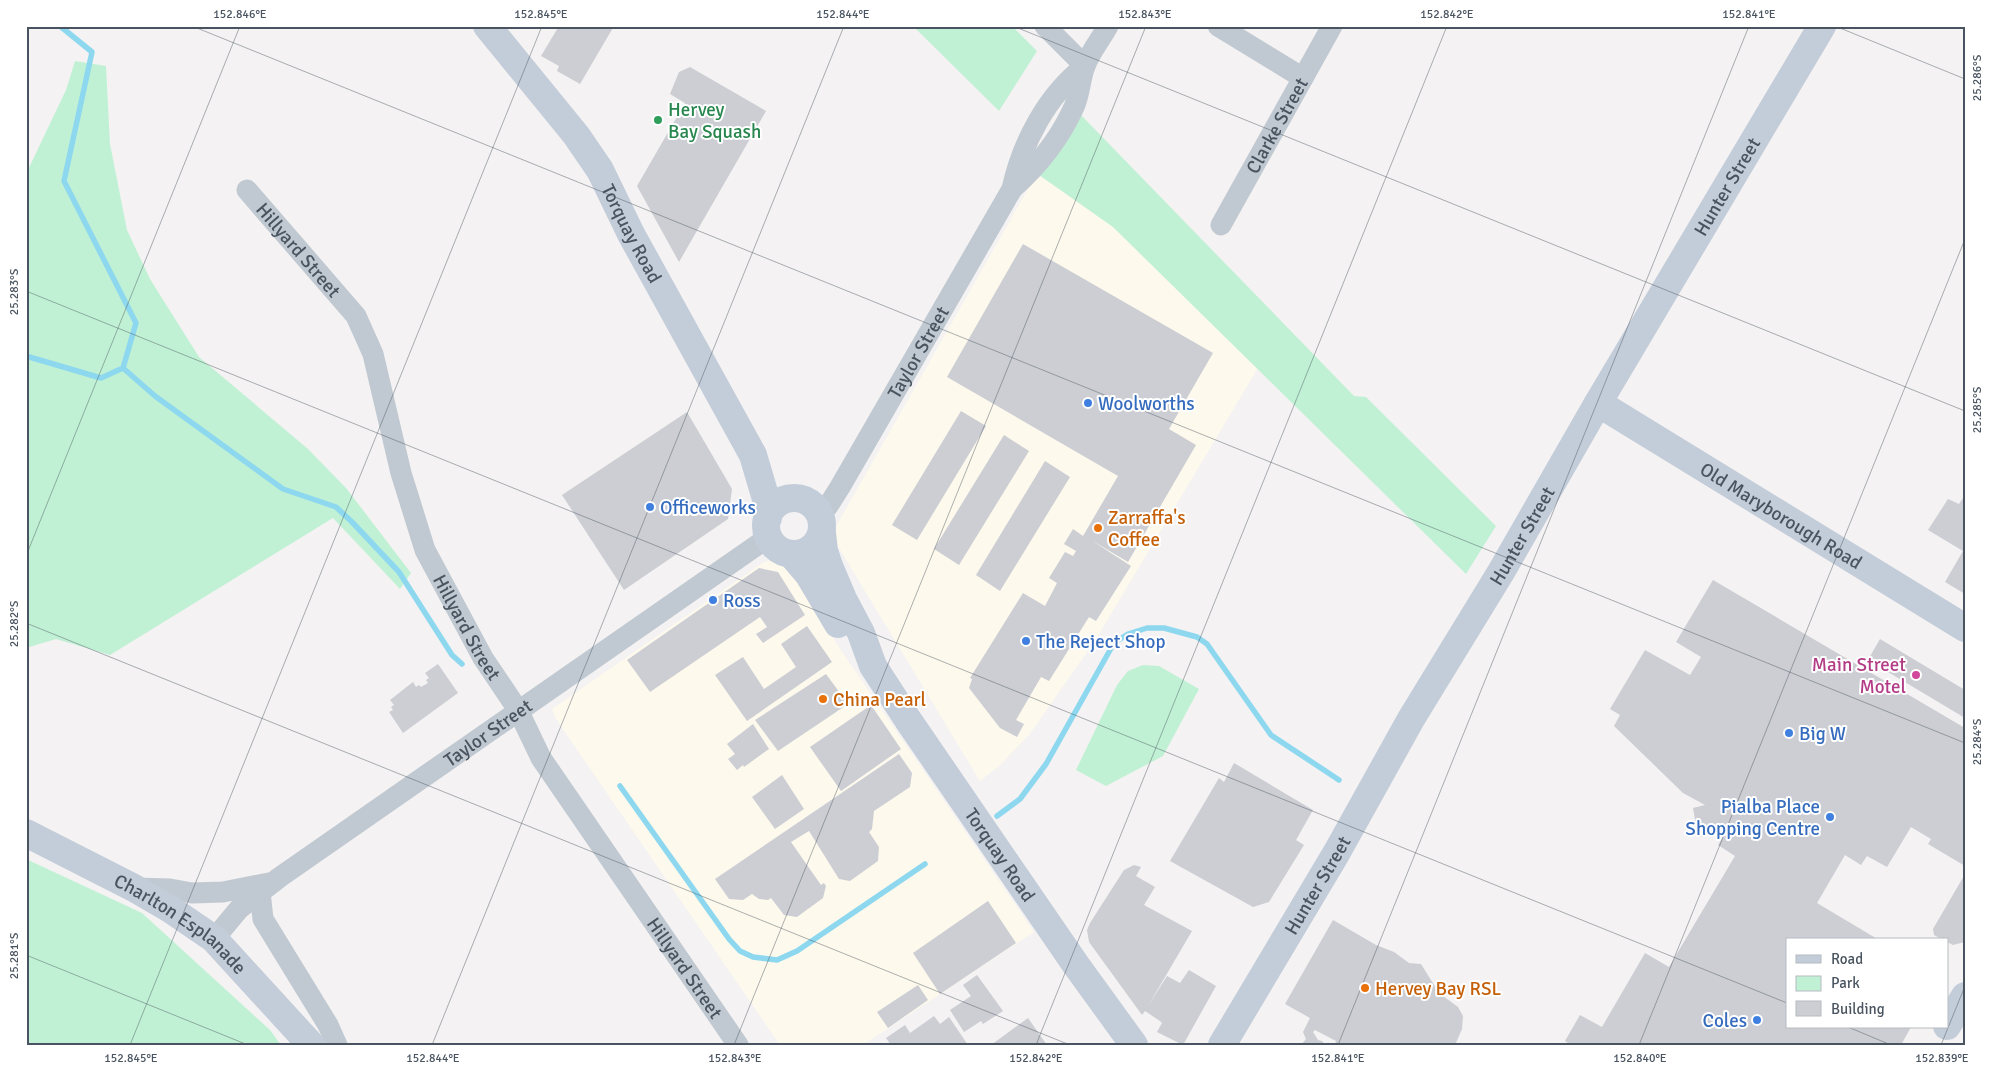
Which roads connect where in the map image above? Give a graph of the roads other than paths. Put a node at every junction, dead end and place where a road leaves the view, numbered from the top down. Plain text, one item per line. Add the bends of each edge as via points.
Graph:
1 (487, 26) edge
2 (1045, 26) edge
3 (1108, 26) edge
4 (1218, 26) edge
5 (1332, 26) edge
6 (1822, 26) edge
7 (1085, 66) junction
8 (1303, 78) junction
9 (247, 190) dead end
10 (1221, 225) dead end
11 (1598, 403) junction
12 (753, 455) junction
13 (813, 515) junction
14 (776, 537) junction
15 (1965, 628) edge
16 (871, 662) junction
17 (518, 710) junction
18 (26, 833) edge
19 (266, 887) junction
20 (134, 888) junction
21 (214, 938) junction
22 (1965, 996) edge
23 (1948, 1025) edge
24 (1946, 1028) edge
25 (311, 1045) edge
26 (337, 1045) edge
27 (738, 1045) edge
28 (1134, 1045) edge
29 (1222, 1045) edge
30 (1936, 1045) edge

1 - 12 street, Torquay Road via 576,135 600,170 631,234
2 - 7 street
3 - 7 street, Taylor Street
4 - 8 street
5 - 8 street, Clarke Street
6 - 11 street, Hunter Street
7 - 13 street, Taylor Street via 1079,96 1068,120 1030,174 1012,188 828,506
8 - 10 street, Clarke Street
9 - 17 street, Hillyard Street via 356,316 373,354 402,474 426,550 483,658
11 - 15 street, Old Maryborough Road
11 - 29 street, Hunter Street
12 - 13 street, Torquay Road
12 - 14 street, Torquay Road
13 - 14 street via 814,547 807,552
13 - 14 street via 788,499 779,503 772,509
13 - 16 street, Torquay Road via 842,599 861,633
14 - 16 street, Torquay Road via 809,576 849,644
14 - 17 street, Taylor Street via 760,542
16 - 28 street, Torquay Road via 1070,957
17 - 19 street, Taylor Street
17 - 27 street, Hillyard Street via 541,758
18 - 20 street, Charlton Esplanade
19 - 20 street via 192,894 170,889
19 - 21 street, Taylor Street via 239,909
19 - 26 street via 263,919
20 - 21 street, Charlton Esplanade
21 - 25 street, Charlton Esplanade
22 - 23 street
24 - 30 street

